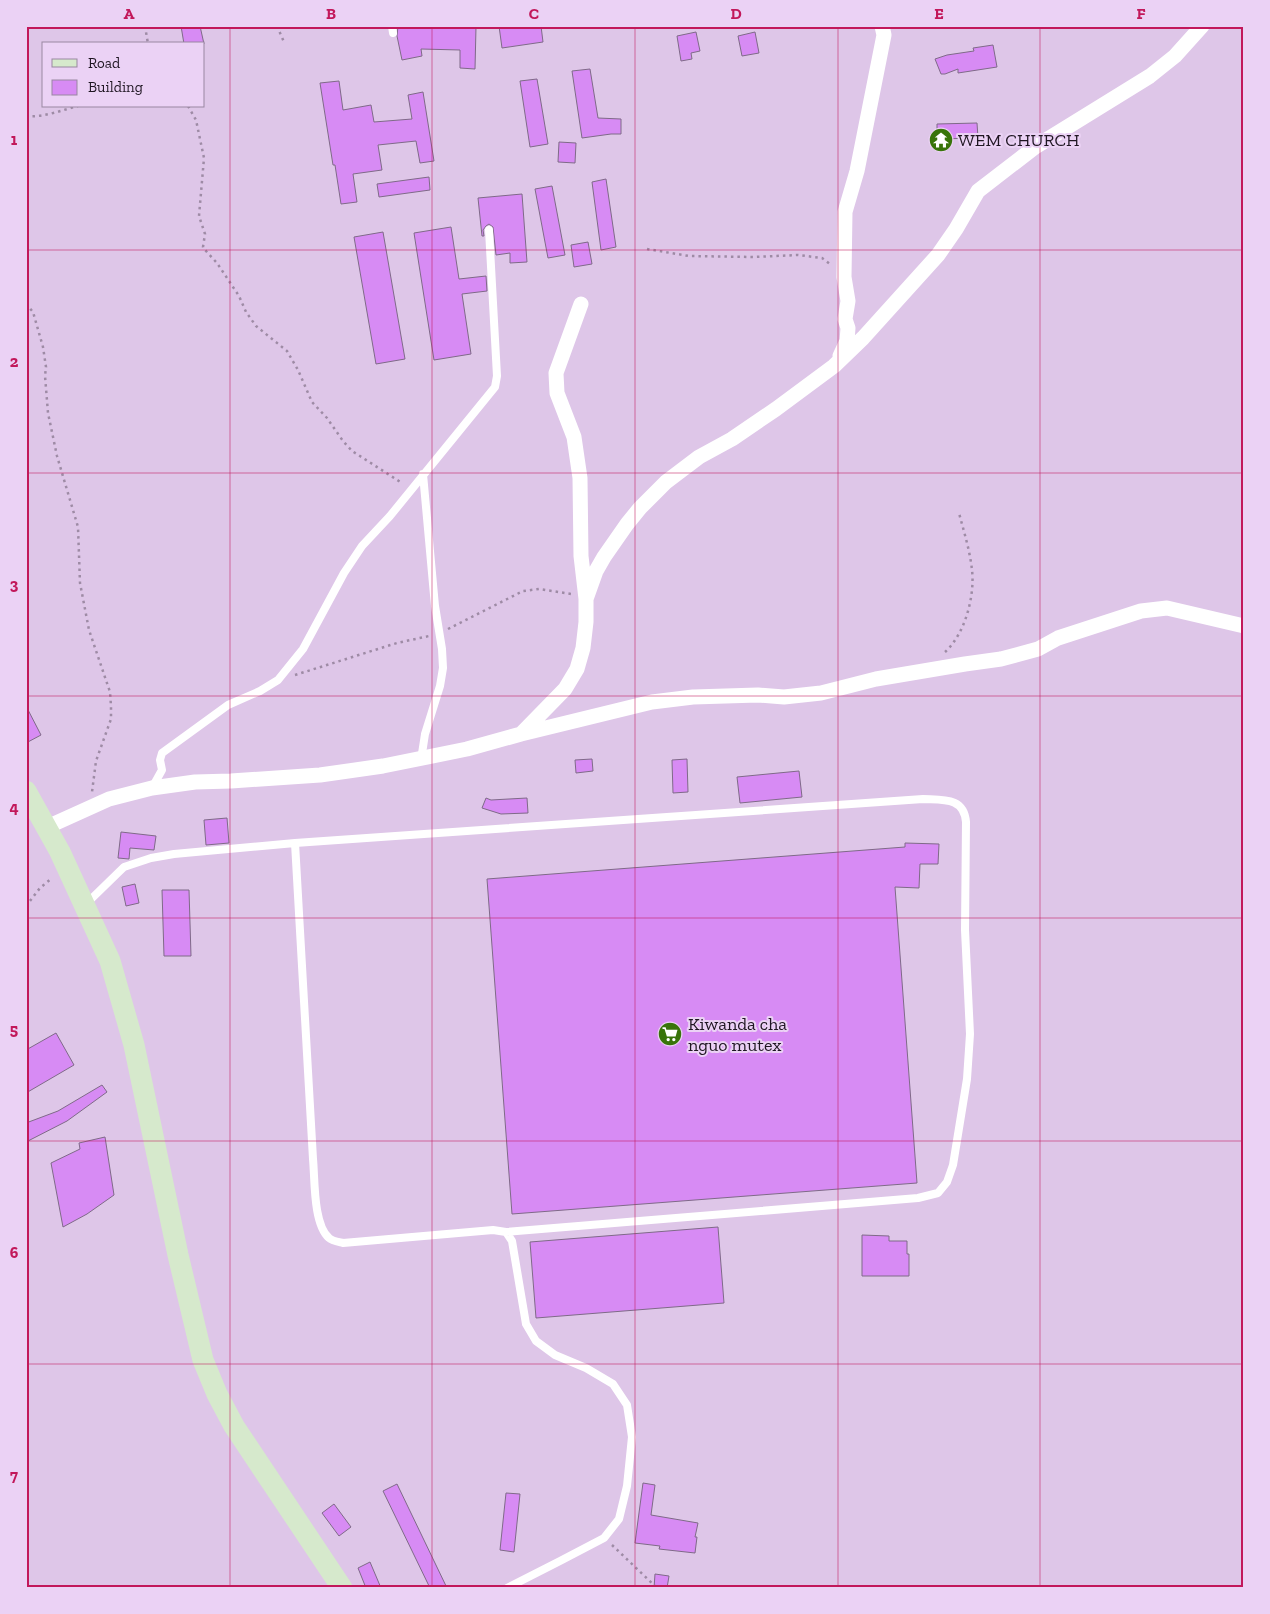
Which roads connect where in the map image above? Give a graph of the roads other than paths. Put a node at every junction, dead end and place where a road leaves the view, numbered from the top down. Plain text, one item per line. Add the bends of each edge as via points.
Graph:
1 (882, 26) edge
2 (1202, 26) edge
3 (489, 230) dead end
4 (581, 304) dead end
5 (834, 366) junction
6 (423, 474) junction
7 (586, 599) junction
8 (1244, 626) edge
9 (521, 734) junction
10 (421, 760) junction
11 (152, 788) junction
12 (26, 791) edge
13 (47, 827) junction
14 (295, 842) junction
15 (85, 905) junction
16 (506, 1232) junction
17 (342, 1588) edge
18 (507, 1588) edge

1 - 5 street via 884,35 870,107 845,212 844,277 848,341
2 - 5 street via 1175,56 1150,76 1035,147 978,191 938,255
3 - 6 lane via 497,376 494,387
4 - 7 street via 556,373 557,393 574,437 580,478 581,556
5 - 7 street via 666,482 627,524 596,571
6 - 10 lane via 443,668
6 - 11 lane via 362,546 304,648 278,680 228,705 162,753 162,770
7 - 9 street via 583,648 577,669 565,689
8 - 9 street via 1166,608 1156,609 1120,617 1058,638 1038,649 1001,659 876,679 821,693 784,697 693,696 652,702
9 - 10 street
10 - 11 street via 320,775 195,782
11 - 13 street via 109,800
12 - 13 street
13 - 15 street
14 - 15 lane via 174,854 138,861 124,867
14 - 16 lane via 313,1159 322,1230 330,1239 343,1243 492,1230
14 - 16 lane via 923,799 952,801 965,812 969,1052 953,1165 947,1182 938,1193 918,1198
15 - 17 street via 110,961 134,1045 203,1360 234,1426
16 - 18 lane via 512,1241 526,1324 536,1340 556,1354 613,1384 627,1405 632,1437 627,1486 619,1519 604,1538

